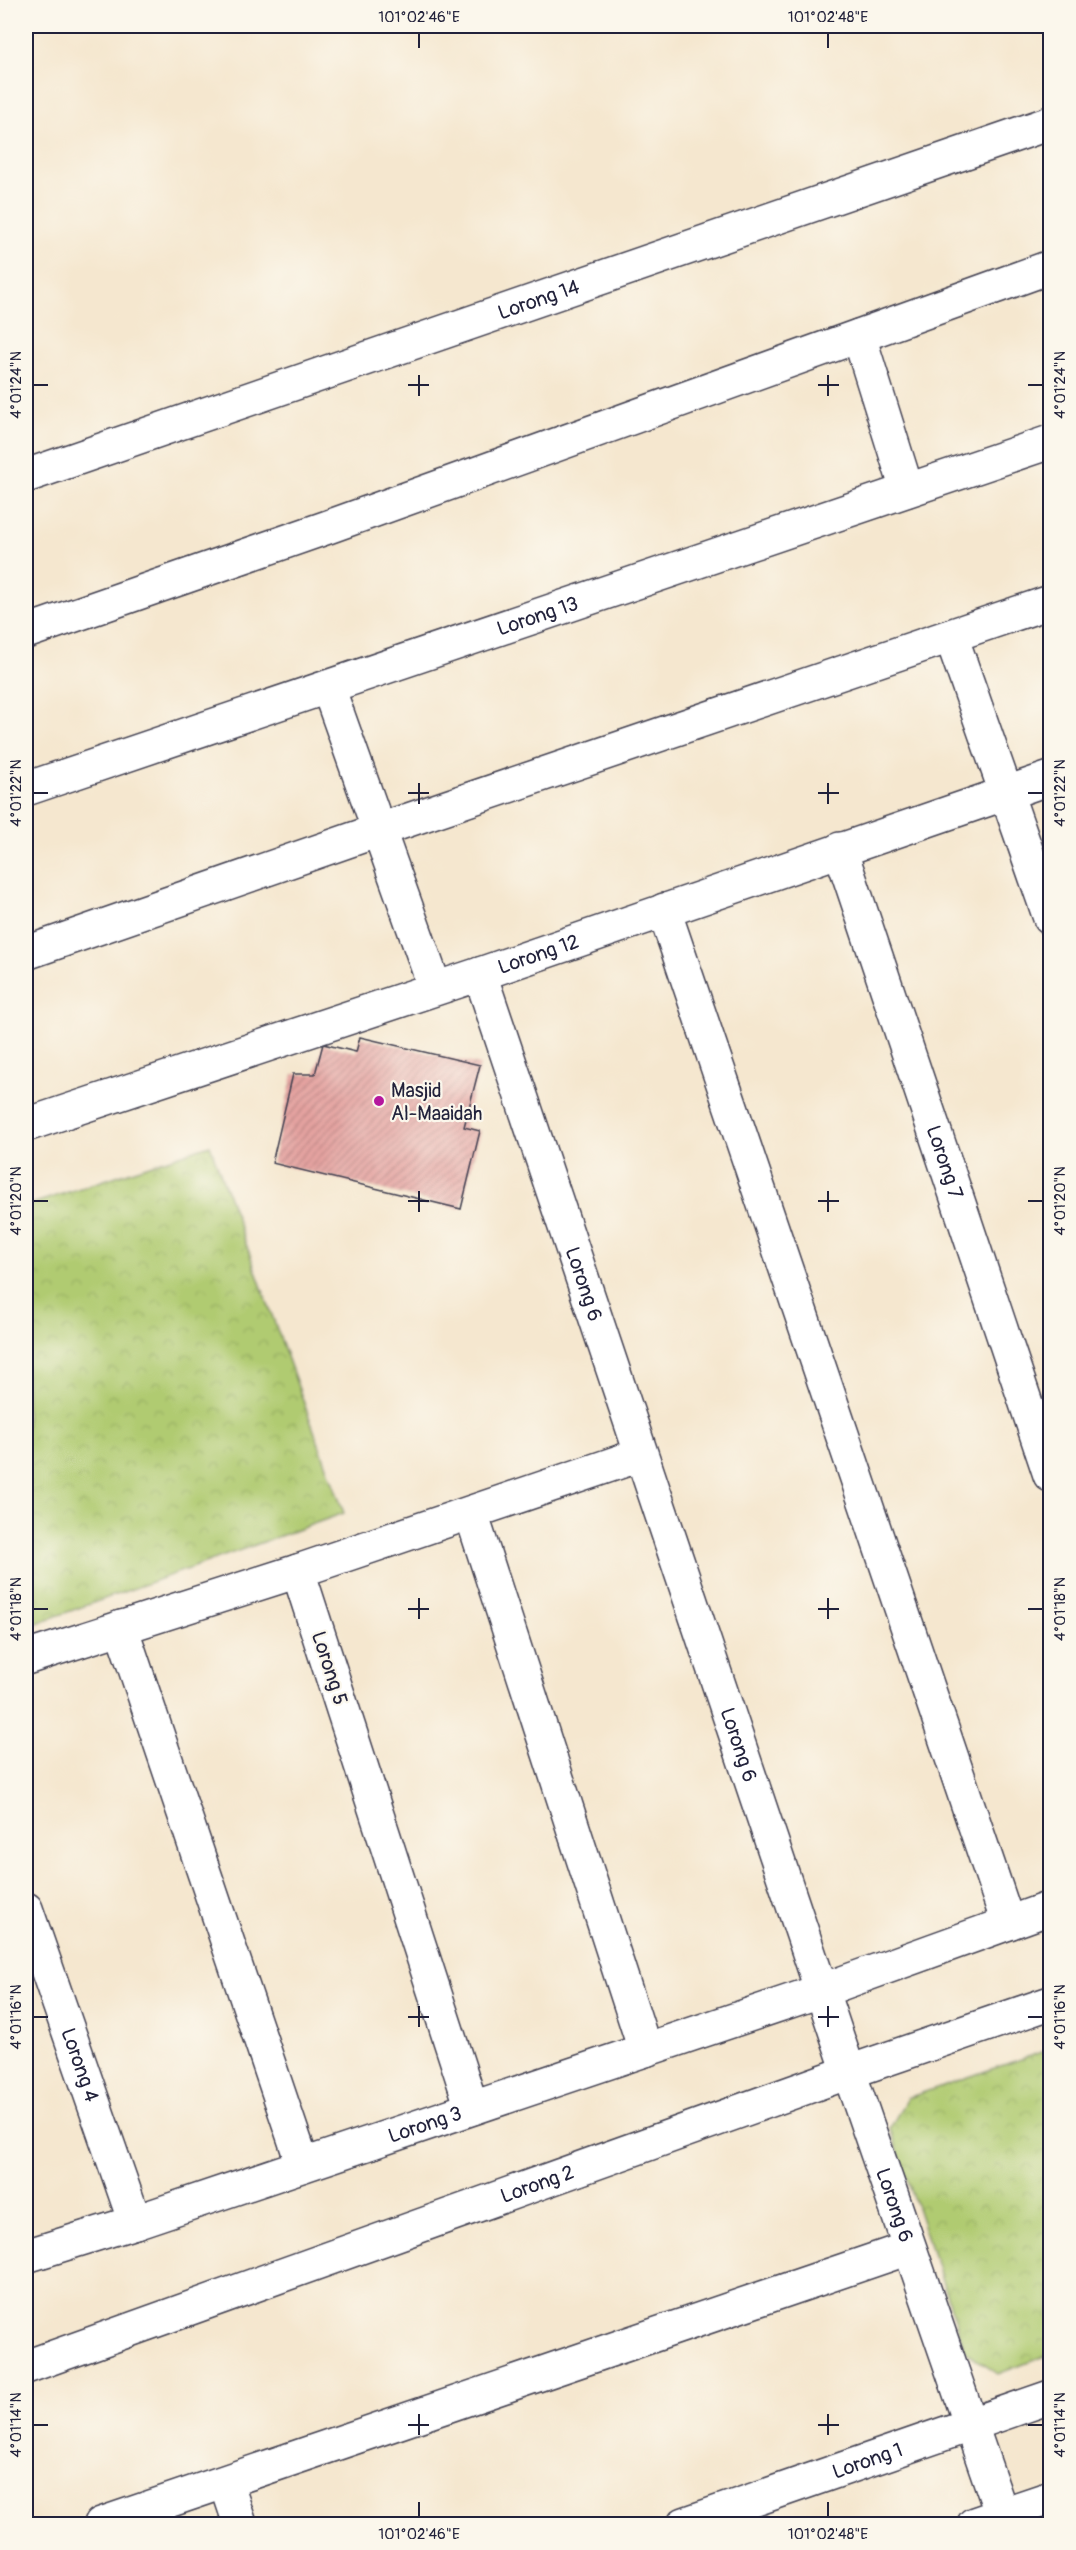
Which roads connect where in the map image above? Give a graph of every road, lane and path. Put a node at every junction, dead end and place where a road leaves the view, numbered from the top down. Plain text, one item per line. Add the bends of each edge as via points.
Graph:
1 (1050, 123) edge
2 (1050, 267) edge
3 (859, 336) junction
4 (1050, 442) edge
5 (26, 476) edge
6 (907, 490) junction
7 (1050, 602) edge
8 (26, 632) edge
9 (951, 636) junction
10 (328, 687) junction
11 (1050, 778) edge
12 (26, 789) edge
13 (1006, 793) junction
14 (379, 830) junction
15 (840, 849) junction
16 (664, 910) junction
17 (1050, 918) edge
18 (26, 954) edge
19 (480, 974) junction
20 (435, 988) junction
21 (26, 1125) edge
22 (640, 1455) junction
23 (1050, 1475) edge
24 (471, 1513) junction
25 (298, 1570) junction
26 (121, 1627) junction
27 (26, 1658) edge
28 (1050, 1908) edge
29 (26, 1909) edge
30 (1008, 1923) junction
31 (822, 1990) junction
32 (1050, 2003) edge
33 (645, 2050) junction
34 (849, 2072) junction
35 (472, 2108) junction
36 (303, 2165) junction
37 (135, 2222) junction
38 (909, 2248) junction
39 (26, 2256) edge
40 (26, 2367) edge
41 (1050, 2397) edge
42 (970, 2426) junction
43 (226, 2482) junction
44 (1050, 2498) edge
45 (988, 2520) edge
46 (101, 2524) edge
47 (240, 2524) edge
48 (684, 2524) edge

1 - 5 street, Lorong 14
2 - 3 street
3 - 6 street
3 - 8 street
4 - 6 street, Lorong 13
6 - 10 street, Lorong 13
7 - 9 street
9 - 13 street
9 - 14 street
10 - 12 street, Lorong 13
10 - 14 street
11 - 13 street, Lorong 12
13 - 15 street, Lorong 12
13 - 17 street
14 - 18 street
14 - 20 street
15 - 16 street, Lorong 12
15 - 23 street, Lorong 7
16 - 19 street, Lorong 12
16 - 30 street
19 - 20 street, Lorong 12
19 - 22 street, Lorong 6
20 - 21 street, Lorong 12
22 - 24 street
22 - 31 street, Lorong 6
24 - 25 street
24 - 33 street
25 - 26 street
25 - 35 street, Lorong 5
26 - 27 street
26 - 36 street
28 - 30 street, Lorong 3
29 - 37 street, Lorong 4
30 - 31 street, Lorong 3
31 - 33 street, Lorong 3
31 - 34 street, Lorong 6
32 - 34 street, Lorong 2
33 - 35 street, Lorong 3
34 - 38 street, Lorong 6
34 - 40 street, Lorong 2
35 - 36 street, Lorong 3
36 - 37 street, Lorong 3
37 - 39 street, Lorong 3
38 - 42 street, Lorong 6
38 - 43 street
41 - 42 street, Lorong 1
42 - 45 street, Lorong 6
42 - 48 street, Lorong 1
43 - 46 street
43 - 47 street
44 - 45 street

